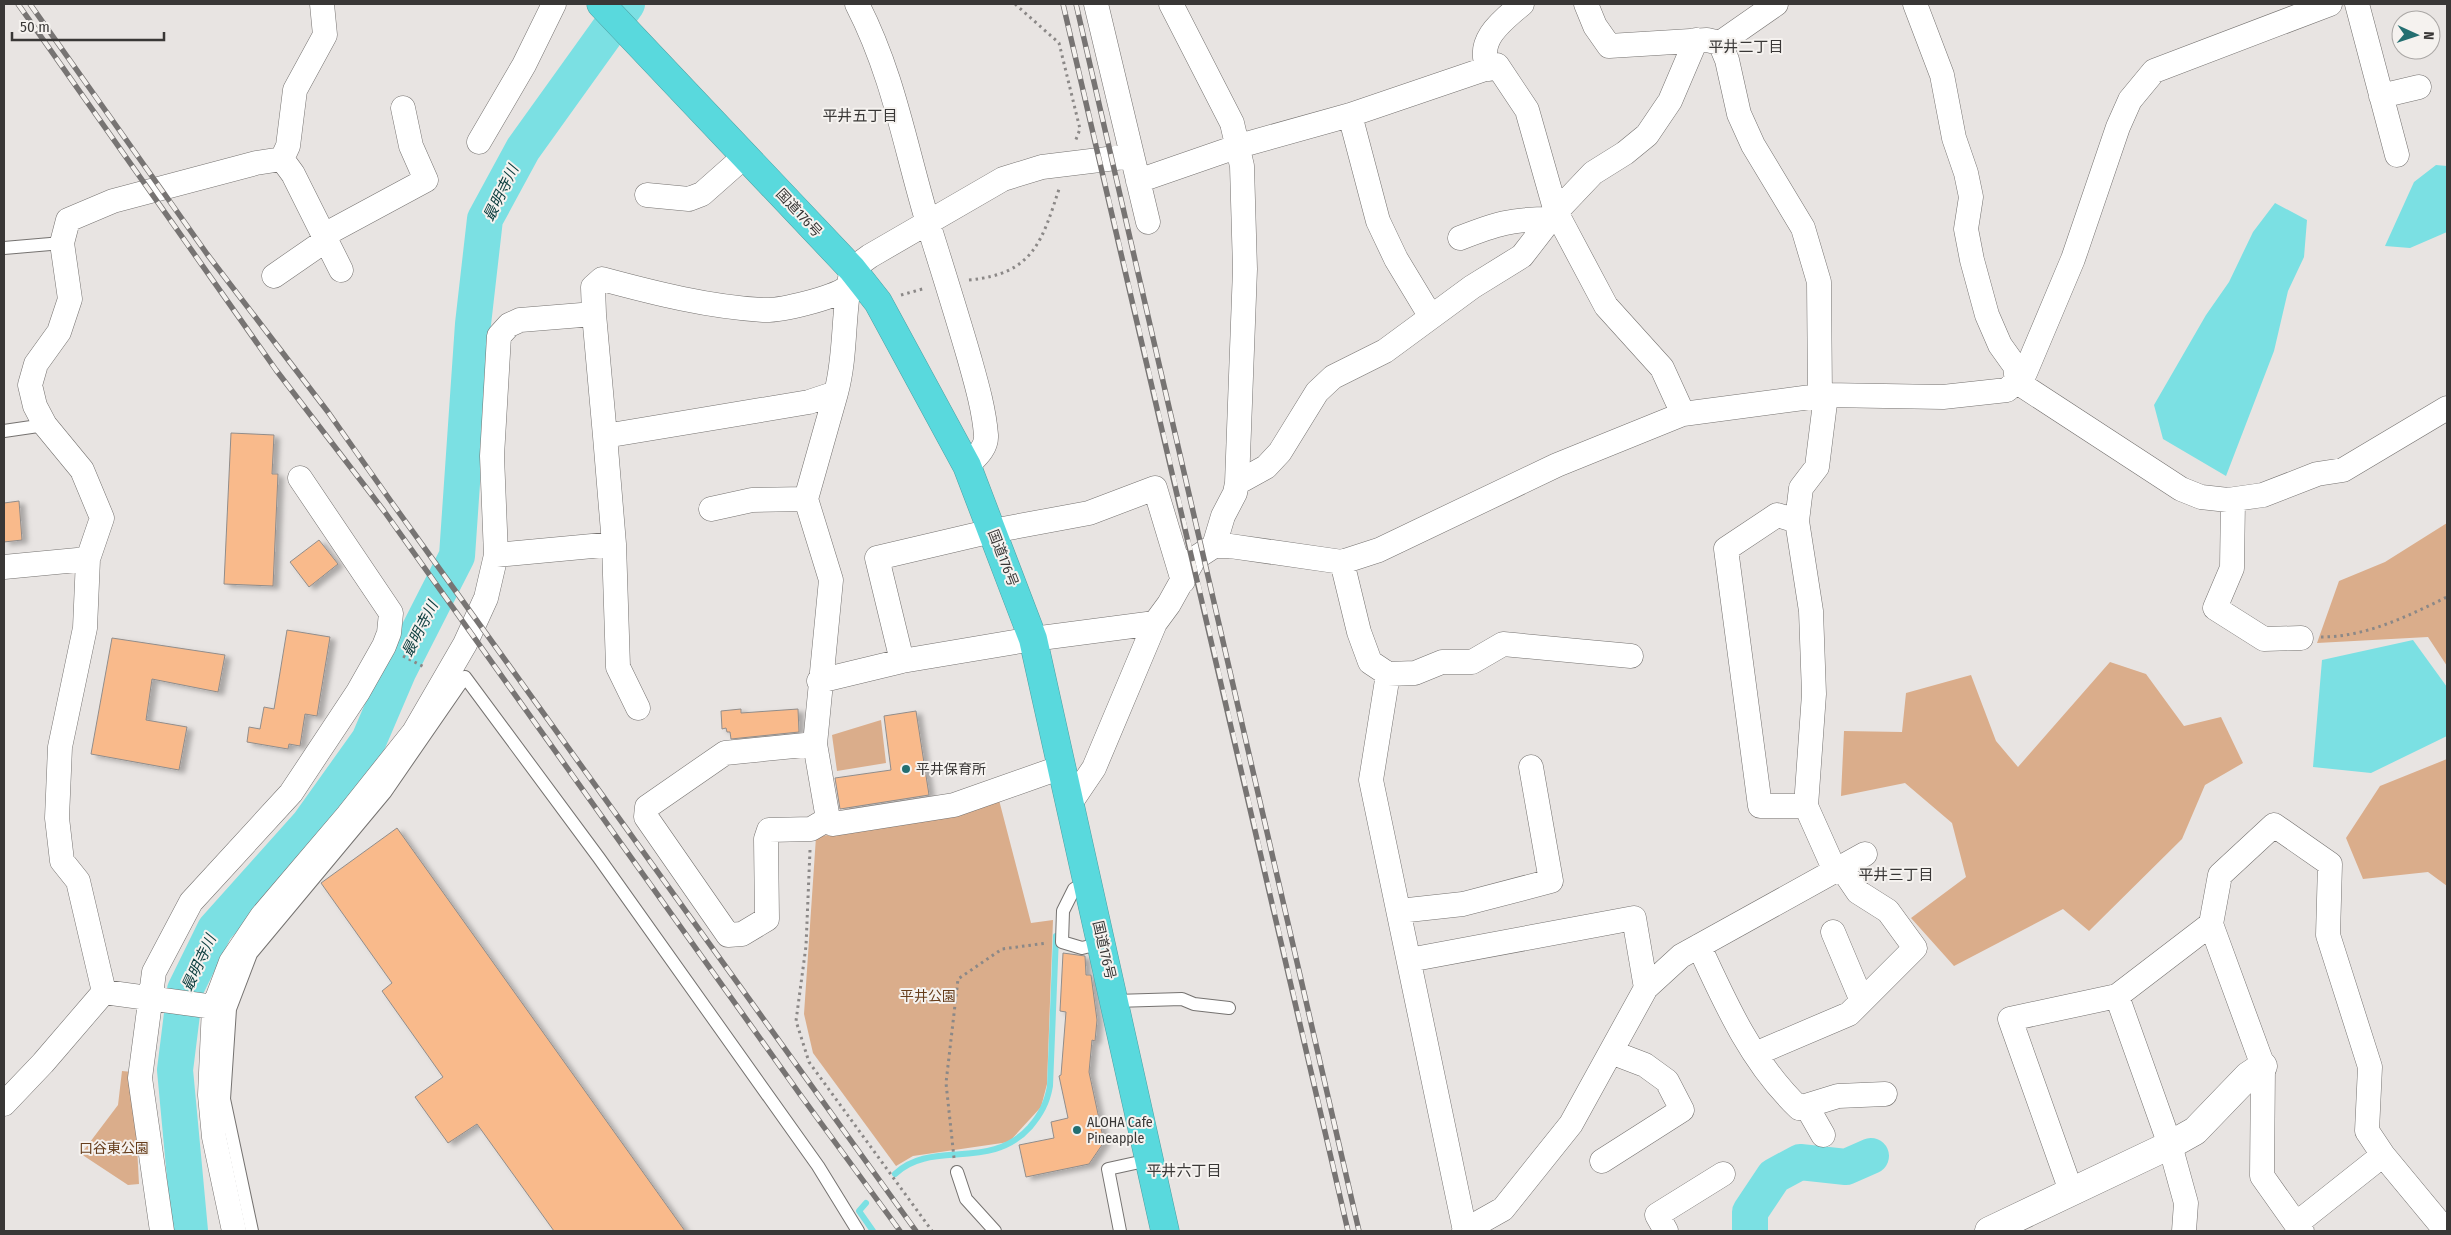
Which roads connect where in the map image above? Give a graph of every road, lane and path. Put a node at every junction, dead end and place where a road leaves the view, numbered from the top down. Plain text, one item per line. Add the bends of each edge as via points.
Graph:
1 (322, 4) edge
2 (554, 4) edge
3 (857, 4) edge
4 (1015, 4) edge
5 (1096, 4) edge
6 (1171, 4) edge
7 (1522, 4) edge
8 (1586, 4) edge
9 (1776, 4) edge
10 (1915, 4) edge
11 (2330, 4) edge
12 (2356, 4) edge
13 (603, 6) edge
14 (1696, 40) junction
15 (1720, 43) junction
16 (1489, 69) junction
17 (2419, 87) dead end
18 (2381, 96) junction
19 (403, 108) dead end
20 (1350, 115) junction
21 (479, 142) dead end
22 (1238, 146) junction
23 (2397, 155) dead end
24 (745, 156) junction
25 (1132, 156) junction
26 (282, 159) junction
27 (1068, 164) junction
28 (1138, 181) junction
29 (647, 195) dead end
30 (1554, 215) junction
31 (928, 222) junction
32 (1148, 222) dead end
33 (325, 238) junction
34 (1460, 238) dead end
35 (62, 244) junction
36 (4, 248) edge
37 (341, 270) dead end
38 (274, 276) dead end
39 (850, 278) junction
40 (948, 282) junction
41 (878, 302) junction
42 (594, 314) junction
43 (1431, 317) junction
44 (2016, 382) junction
45 (836, 393) junction
46 (1823, 396) junction
47 (2447, 408) edge
48 (1683, 414) junction
49 (45, 425) junction
50 (4, 430) edge
51 (605, 436) junction
52 (967, 466) junction
53 (300, 478) dead end
54 (1237, 483) junction
55 (806, 499) junction
56 (2232, 500) junction
57 (711, 508) dead end
58 (1797, 522) junction
59 (992, 530) junction
60 (614, 544) junction
61 (1214, 546) junction
62 (496, 555) junction
63 (88, 559) junction
64 (1342, 562) junction
65 (4, 568) edge
66 (1183, 581) junction
67 (2447, 596) edge
68 (1155, 623) junction
69 (2301, 638) joint
70 (1033, 639) junction
71 (403, 655) dead end
72 (1631, 656) dead end
73 (902, 660) junction
74 (429, 669) dead end
75 (1388, 674) junction
76 (819, 681) junction
77 (638, 708) dead end
78 (815, 744) junction
79 (1062, 767) junction
80 (1531, 768) dead end
81 (1071, 802) junction
82 (1806, 806) junction
83 (820, 824) junction
84 (1865, 854) dead end
85 (1838, 869) junction
86 (1088, 881) junction
87 (1398, 911) junction
88 (2211, 924) junction
89 (1833, 932) dead end
90 (1054, 942) dead end
91 (1102, 943) junction
92 (1699, 946) junction
93 (1408, 960) junction
94 (1646, 988) junction
95 (104, 992) junction
96 (2117, 996) junction
97 (154, 999) junction
98 (1115, 1001) junction
99 (1862, 1001) junction
100 (207, 1006) junction
101 (1229, 1008) dead end
102 (1611, 1052) junction
103 (1756, 1054) junction
104 (2263, 1066) junction
105 (1885, 1094) dead end
106 (4, 1104) edge
107 (1807, 1107) junction
108 (1823, 1135) dead end
109 (2170, 1146) junction
110 (953, 1153) dead end
111 (2383, 1156) junction
112 (1149, 1160) junction
113 (1602, 1161) dead end
114 (957, 1172) dead end
115 (1723, 1174) dead end
116 (2071, 1191) junction
117 (2299, 1228) edge
118 (162, 1231) edge
119 (234, 1231) edge
120 (252, 1231) edge
121 (858, 1231) edge
122 (932, 1231) edge
123 (995, 1231) edge
124 (1120, 1231) edge
125 (1165, 1231) edge
126 (1465, 1231) edge
127 (1666, 1231) edge
128 (1991, 1231) edge
129 (2184, 1231) edge
130 (2446, 1231) edge

1 - 26 street via 325,35 295,90 288,146
2 - 21 street via 524,65
3 - 31 street via 892,87
4 - 27 path via 1059,43 1080,129
5 - 25 street
6 - 22 street via 1232,123
7 - 16 street via 1500,22 1485,44 1484,60
8 - 14 street via 1595,26 1609,46
9 - 15 street
10 - 44 street via 1942,75 1954,138 1966,173 1970,197 1966,229 1975,270 2000,345 2015,366
11 - 44 street via 2154,71 2139,87 2118,127 2069,268 2025,373
12 - 18 street
13 - 24 highway, 国道176号
14 - 15 street
14 - 30 street via 1670,101 1647,136 1594,173
15 - 46 street via 1727,60 1738,114 1752,145 1803,228 1819,282
16 - 20 street
16 - 30 street via 1497,65 1527,110
17 - 18 street
18 - 23 street
19 - 33 street via 411,146 426,180
20 - 22 street
20 - 43 street via 1378,221 1396,259
22 - 28 street
22 - 54 street via 1242,166 1245,269
24 - 29 street via 702,194 689,199
24 - 39 highway, 国道176号
25 - 27 street
25 - 28 street
26 - 33 street
26 - 35 street via 246,165 88,210 68,220
27 - 31 street via 1042,166 1003,179
27 - 40 path via 1046,228 1028,258 1011,269 978,279
28 - 32 street
30 - 34 street via 1503,222
30 - 43 street via 1522,256
30 - 48 street via 1606,306 1662,368
31 - 39 street via 870,256
31 - 40 street
33 - 37 street
33 - 38 street
35 - 36 lane
35 - 49 street via 70,299 59,332 36,364 30,385 35,406
39 - 41 highway, 国道176号
39 - 42 street via 841,292 812,302 765,310 652,292 602,279 593,288
39 - 45 street via 841,376
40 - 41 path
40 - 52 street via 976,382 986,436 982,450
41 - 52 highway, 国道176号
42 - 51 street
42 - 62 street via 520,320 509,325 499,336 492,456
43 - 54 street via 1385,351 1333,377 1317,392 1280,452 1266,467
44 - 46 street via 2007,390 1943,397
44 - 56 street via 2181,489 2201,497
45 - 51 street via 809,402
45 - 55 street
46 - 48 street
46 - 58 street via 1817,467 1801,488
47 - 56 street via 2344,470 2317,474 2263,495
48 - 64 street via 1557,466 1379,550
49 - 50 lane
49 - 63 street via 82,470 102,518
51 - 60 street
52 - 59 highway, 国道176号
53 - 97 street via 391,613 389,633 358,692 291,793 191,902 154,972
54 - 61 street
55 - 57 street via 752,500
55 - 76 street via 831,580
56 - 69 street via 2232,568 2215,608 2264,639
58 - 82 street via 1811,611 1814,694
58 - 82 street via 1777,515 1726,549 1760,806
59 - 66 street via 1089,514 1155,488
59 - 70 highway, 国道176号
59 - 73 street via 877,558
60 - 62 street
60 - 77 street via 618,667
61 - 64 street
61 - 66 street via 1194,559
62 - 100 street via 486,598 465,644 414,732 262,916
63 - 65 street
63 - 95 street via 85,628 60,747 57,818 62,861 78,882
64 - 75 street via 1359,632 1370,662
66 - 68 street
67 - 69 path via 2400,620 2339,637
68 - 70 street
68 - 81 street via 1094,768
70 - 73 street
70 - 79 highway, 国道176号
71 - 74 path
72 - 75 street via 1502,644 1472,662 1442,662 1415,674
73 - 76 street
75 - 87 street via 1371,780
76 - 78 street
78 - 83 street
78 - 83 street via 725,754 647,807 646,817 728,935 742,934 767,919 766,839 769,830
79 - 81 highway, 国道176号
79 - 83 street via 954,805
80 - 87 street via 1550,881 1463,904
81 - 86 highway, 国道176号
82 - 85 street
83 - 122 path via 796,1021 809,1062
84 - 85 street
85 - 92 street
85 - 99 street via 1858,892 1888,911 1914,948
86 - 91 highway, 国道176号
86 - 91 lane via 1074,889 1063,911 1062,942 1082,948
87 - 93 street
88 - 96 street
88 - 104 street
88 - 111 street via 2220,875 2274,825 2330,864 2328,935 2370,1067 2367,1130
89 - 99 street
90 - 110 path via 1002,949 958,979 946,1083
91 - 98 highway, 国道176号
92 - 94 street via 1682,956
92 - 103 street via 1735,1025
93 - 94 street via 1634,918
93 - 126 street
94 - 102 street
95 - 97 street
95 - 106 street
96 - 109 street
96 - 116 street via 2010,1019
97 - 100 street
97 - 118 street via 140,1078
98 - 101 lane via 1182,999 1194,1004
98 - 112 highway, 国道176号
99 - 103 street via 1849,1014
100 - 119 street via 214,1137
102 - 113 street via 1645,1065 1667,1081 1682,1110
102 - 126 street via 1571,1124 1504,1209
103 - 107 street via 1784,1094 1800,1108
104 - 109 street via 2248,1076 2195,1131
104 - 117 street via 2262,1176
105 - 107 street via 1838,1096
107 - 108 street
109 - 116 street
109 - 129 street via 2186,1203
111 - 117 street
111 - 130 street
112 - 124 lane via 1108,1169
112 - 125 highway, 国道176号
114 - 123 lane via 966,1199
115 - 127 street via 1657,1215
116 - 128 street
120 - 121 lane via 224,1099 230,1009 251,954 385,792 465,677 599,858 818,1166

